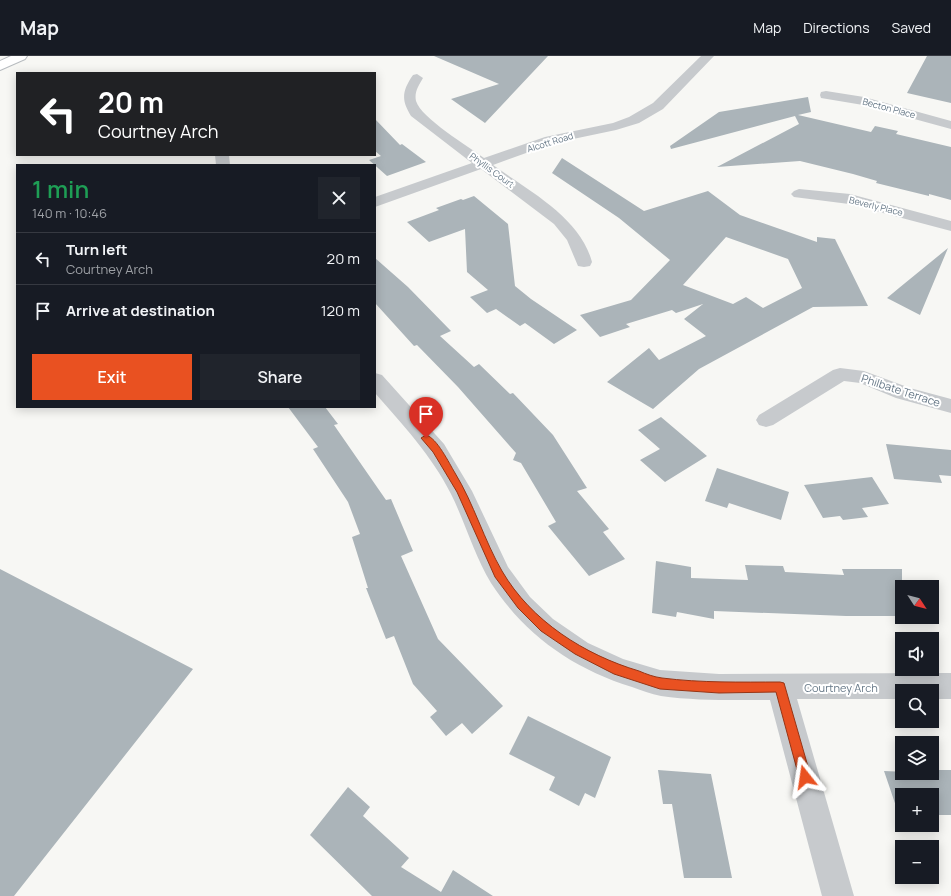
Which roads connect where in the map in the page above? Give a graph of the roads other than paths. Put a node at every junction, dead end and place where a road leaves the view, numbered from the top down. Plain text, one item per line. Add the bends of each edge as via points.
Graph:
1 (21, 56) edge
2 (708, 56) edge
3 (0, 66) edge
4 (417, 78) dead end
5 (826, 95) dead end
6 (951, 125) edge
7 (484, 164) junction
8 (799, 194) dead end
9 (376, 202) edge
10 (951, 226) edge
11 (584, 262) dead end
12 (376, 381) edge
13 (951, 406) edge
14 (766, 420) dead end
15 (951, 686) edge
16 (780, 687) junction
17 (838, 896) edge

1 - 3 main road
2 - 7 street, Alcott Road via 658,106 646,114 616,126 550,140
4 - 7 street, Phyllis Court via 410,88 409,96 418,116
5 - 6 street, Becton Place via 864,101
7 - 9 street, Alcott Road
7 - 11 street, Phyllis Court via 560,221 572,233 580,247
8 - 10 street, Beverly Place via 850,199
12 - 16 street, Courtney Arch via 436,450 461,491 499,574 521,605 544,627 578,651 618,670 660,683 719,687
13 - 14 street, Philbate Terrace via 847,374 840,375
15 - 16 street, Courtney Arch
16 - 17 street

